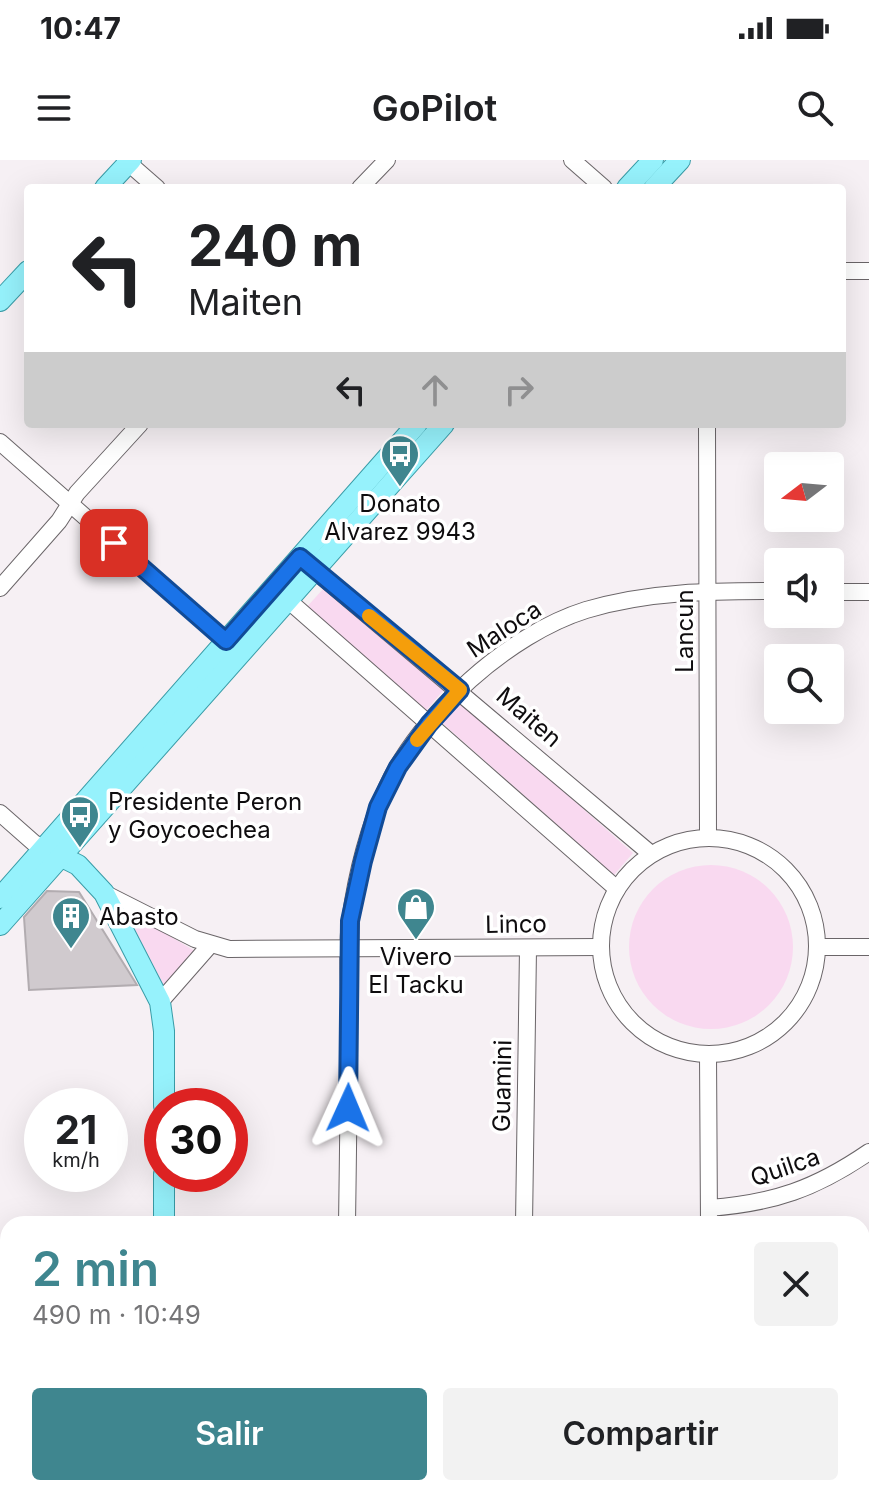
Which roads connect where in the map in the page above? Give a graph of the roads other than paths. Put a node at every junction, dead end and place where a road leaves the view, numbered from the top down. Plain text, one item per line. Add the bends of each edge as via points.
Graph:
1 (387, 160) edge
2 (572, 160) edge
3 (653, 160) edge
4 (680, 160) edge
5 (128, 161) edge
6 (108, 184) edge
7 (153, 184) edge
8 (364, 184) edge
9 (599, 184) edge
10 (631, 184) edge
11 (658, 184) edge
12 (846, 271) edge
13 (869, 271) edge
14 (24, 275) edge
15 (0, 301) edge
16 (136, 428) edge
17 (414, 428) edge
18 (440, 428) edge
19 (707, 428) edge
20 (0, 442) edge
21 (70, 504) junction
22 (307, 564) junction
23 (0, 588) edge
24 (708, 590) junction
25 (764, 591) edge
26 (844, 592) edge
27 (869, 592) edge
28 (280, 594) junction
29 (226, 641) junction
30 (460, 690) junction
31 (429, 724) junction
32 (0, 813) edge
33 (708, 838) junction
34 (53, 853) junction
35 (651, 854) junction
36 (617, 889) junction
37 (104, 893) junction
38 (0, 898) edge
39 (0, 925) edge
40 (210, 945) junction
41 (600, 947) junction
42 (818, 947) junction
43 (869, 947) edge
44 (349, 949) junction
45 (528, 949) junction
46 (160, 1002) junction
47 (708, 1055) junction
48 (164, 1088) edge
49 (869, 1152) edge
50 (164, 1192) edge
51 (164, 1216) edge
52 (347, 1216) edge
53 (524, 1216) edge
54 (709, 1216) edge

1 - 8 street
2 - 9 street
3 - 10 main road
4 - 11 main road
5 - 6 main road
5 - 7 street
12 - 13 street
14 - 15 main road
16 - 21 street
17 - 22 main road
18 - 22 main road
19 - 24 street, Lancun
20 - 21 street
21 - 23 street
21 - 29 street
22 - 28 main road
22 - 30 street, Maiten
24 - 25 street, Maloca
24 - 30 street, Maloca via 642,597 570,616 495,659
24 - 33 street, Lancun
26 - 27 street
28 - 29 main road
28 - 31 street
28 - 34 main road
29 - 34 main road
30 - 31 street, Maloca
30 - 35 street, Maiten
31 - 36 street
31 - 44 street, Maloca via 378,807 355,897
32 - 34 street
33 - 35 street
33 - 42 street via 736,841 784,868 807,903
34 - 37 main road via 78,865
34 - 38 main road
34 - 39 main road
35 - 36 street
36 - 41 street
37 - 40 street, Linco
37 - 46 main road
40 - 44 street, Linco
40 - 46 street
41 - 45 street, Linco
41 - 47 street via 611,992 640,1031 661,1044
42 - 43 street
42 - 47 street via 803,999 786,1022 764,1040
44 - 45 street, Linco
44 - 52 street, Maloca
45 - 53 street, Guamini
46 - 48 main road
47 - 54 street
49 - 54 street, Quilca via 799,1191
50 - 51 main road

